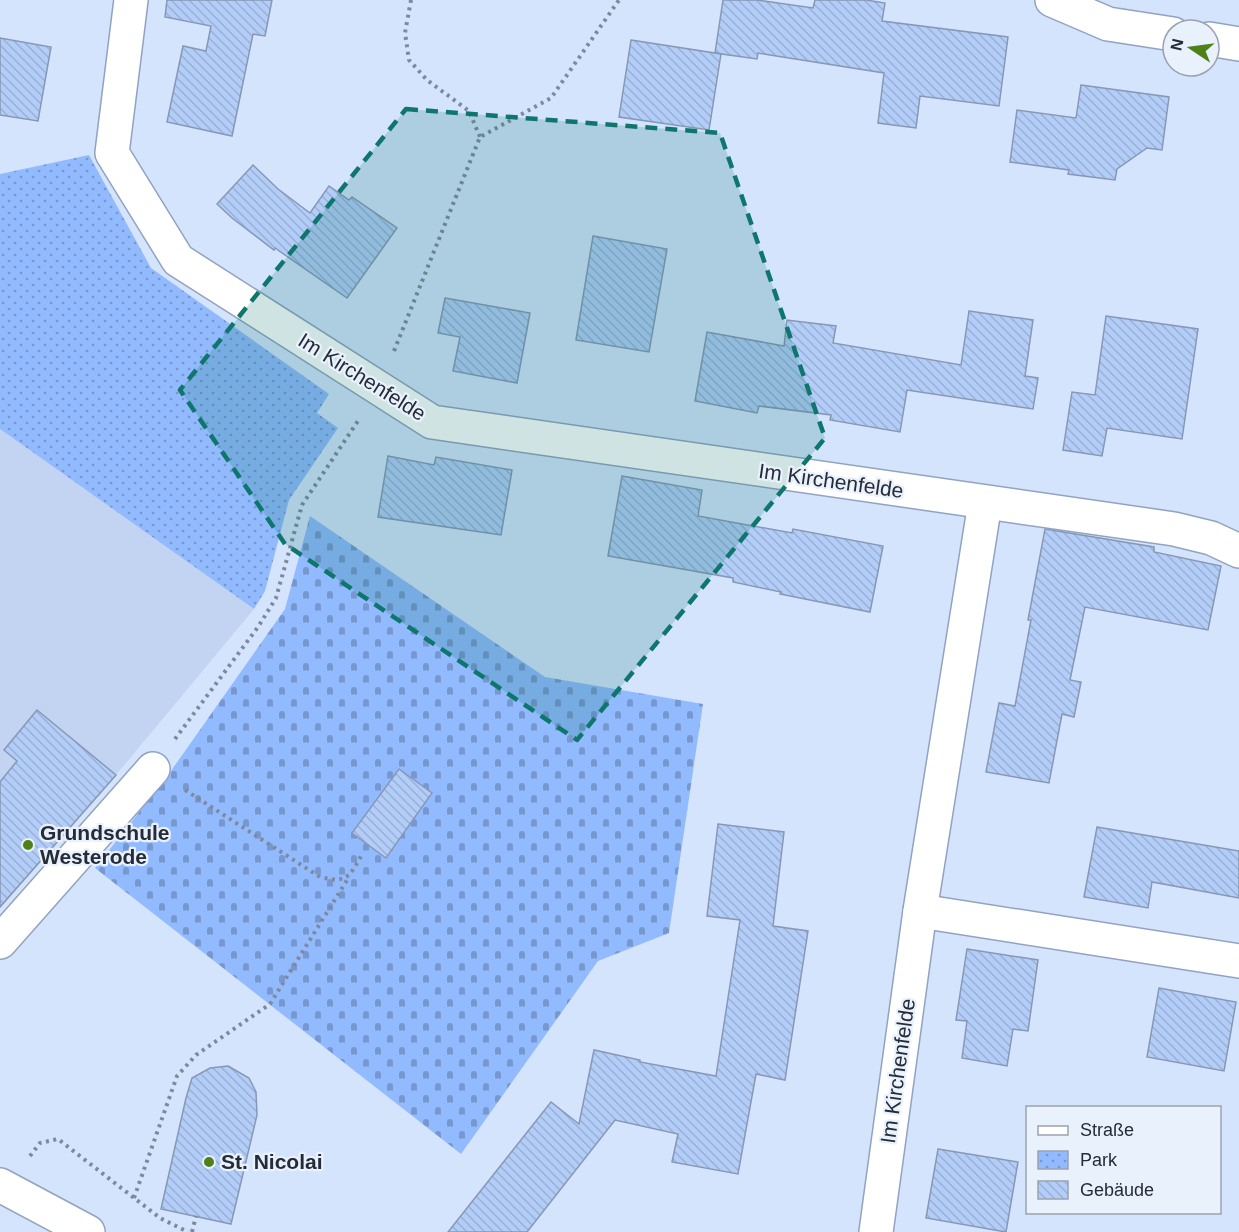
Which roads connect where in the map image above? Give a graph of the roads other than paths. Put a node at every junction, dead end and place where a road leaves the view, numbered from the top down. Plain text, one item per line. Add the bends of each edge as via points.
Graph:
1 (131, 0) edge
2 (1052, 0) edge
3 (1161, 32) edge
4 (1221, 41) edge
5 (1239, 44) edge
6 (985, 503) junction
7 (1239, 551) edge
8 (153, 769) road end
9 (920, 911) junction
10 (0, 942) edge
11 (1239, 961) edge
12 (3, 1187) edge
13 (88, 1232) edge
14 (876, 1232) edge

1 - 6 street, Im Kirchenfelde via 112,153 178,260 432,422
2 - 3 street via 1108,24
4 - 5 street
6 - 7 street, Im Kirchenfelde via 1174,530 1211,538
6 - 9 street, Im Kirchenfelde
8 - 10 street
9 - 11 street
9 - 14 street, Im Kirchenfelde
12 - 13 street

